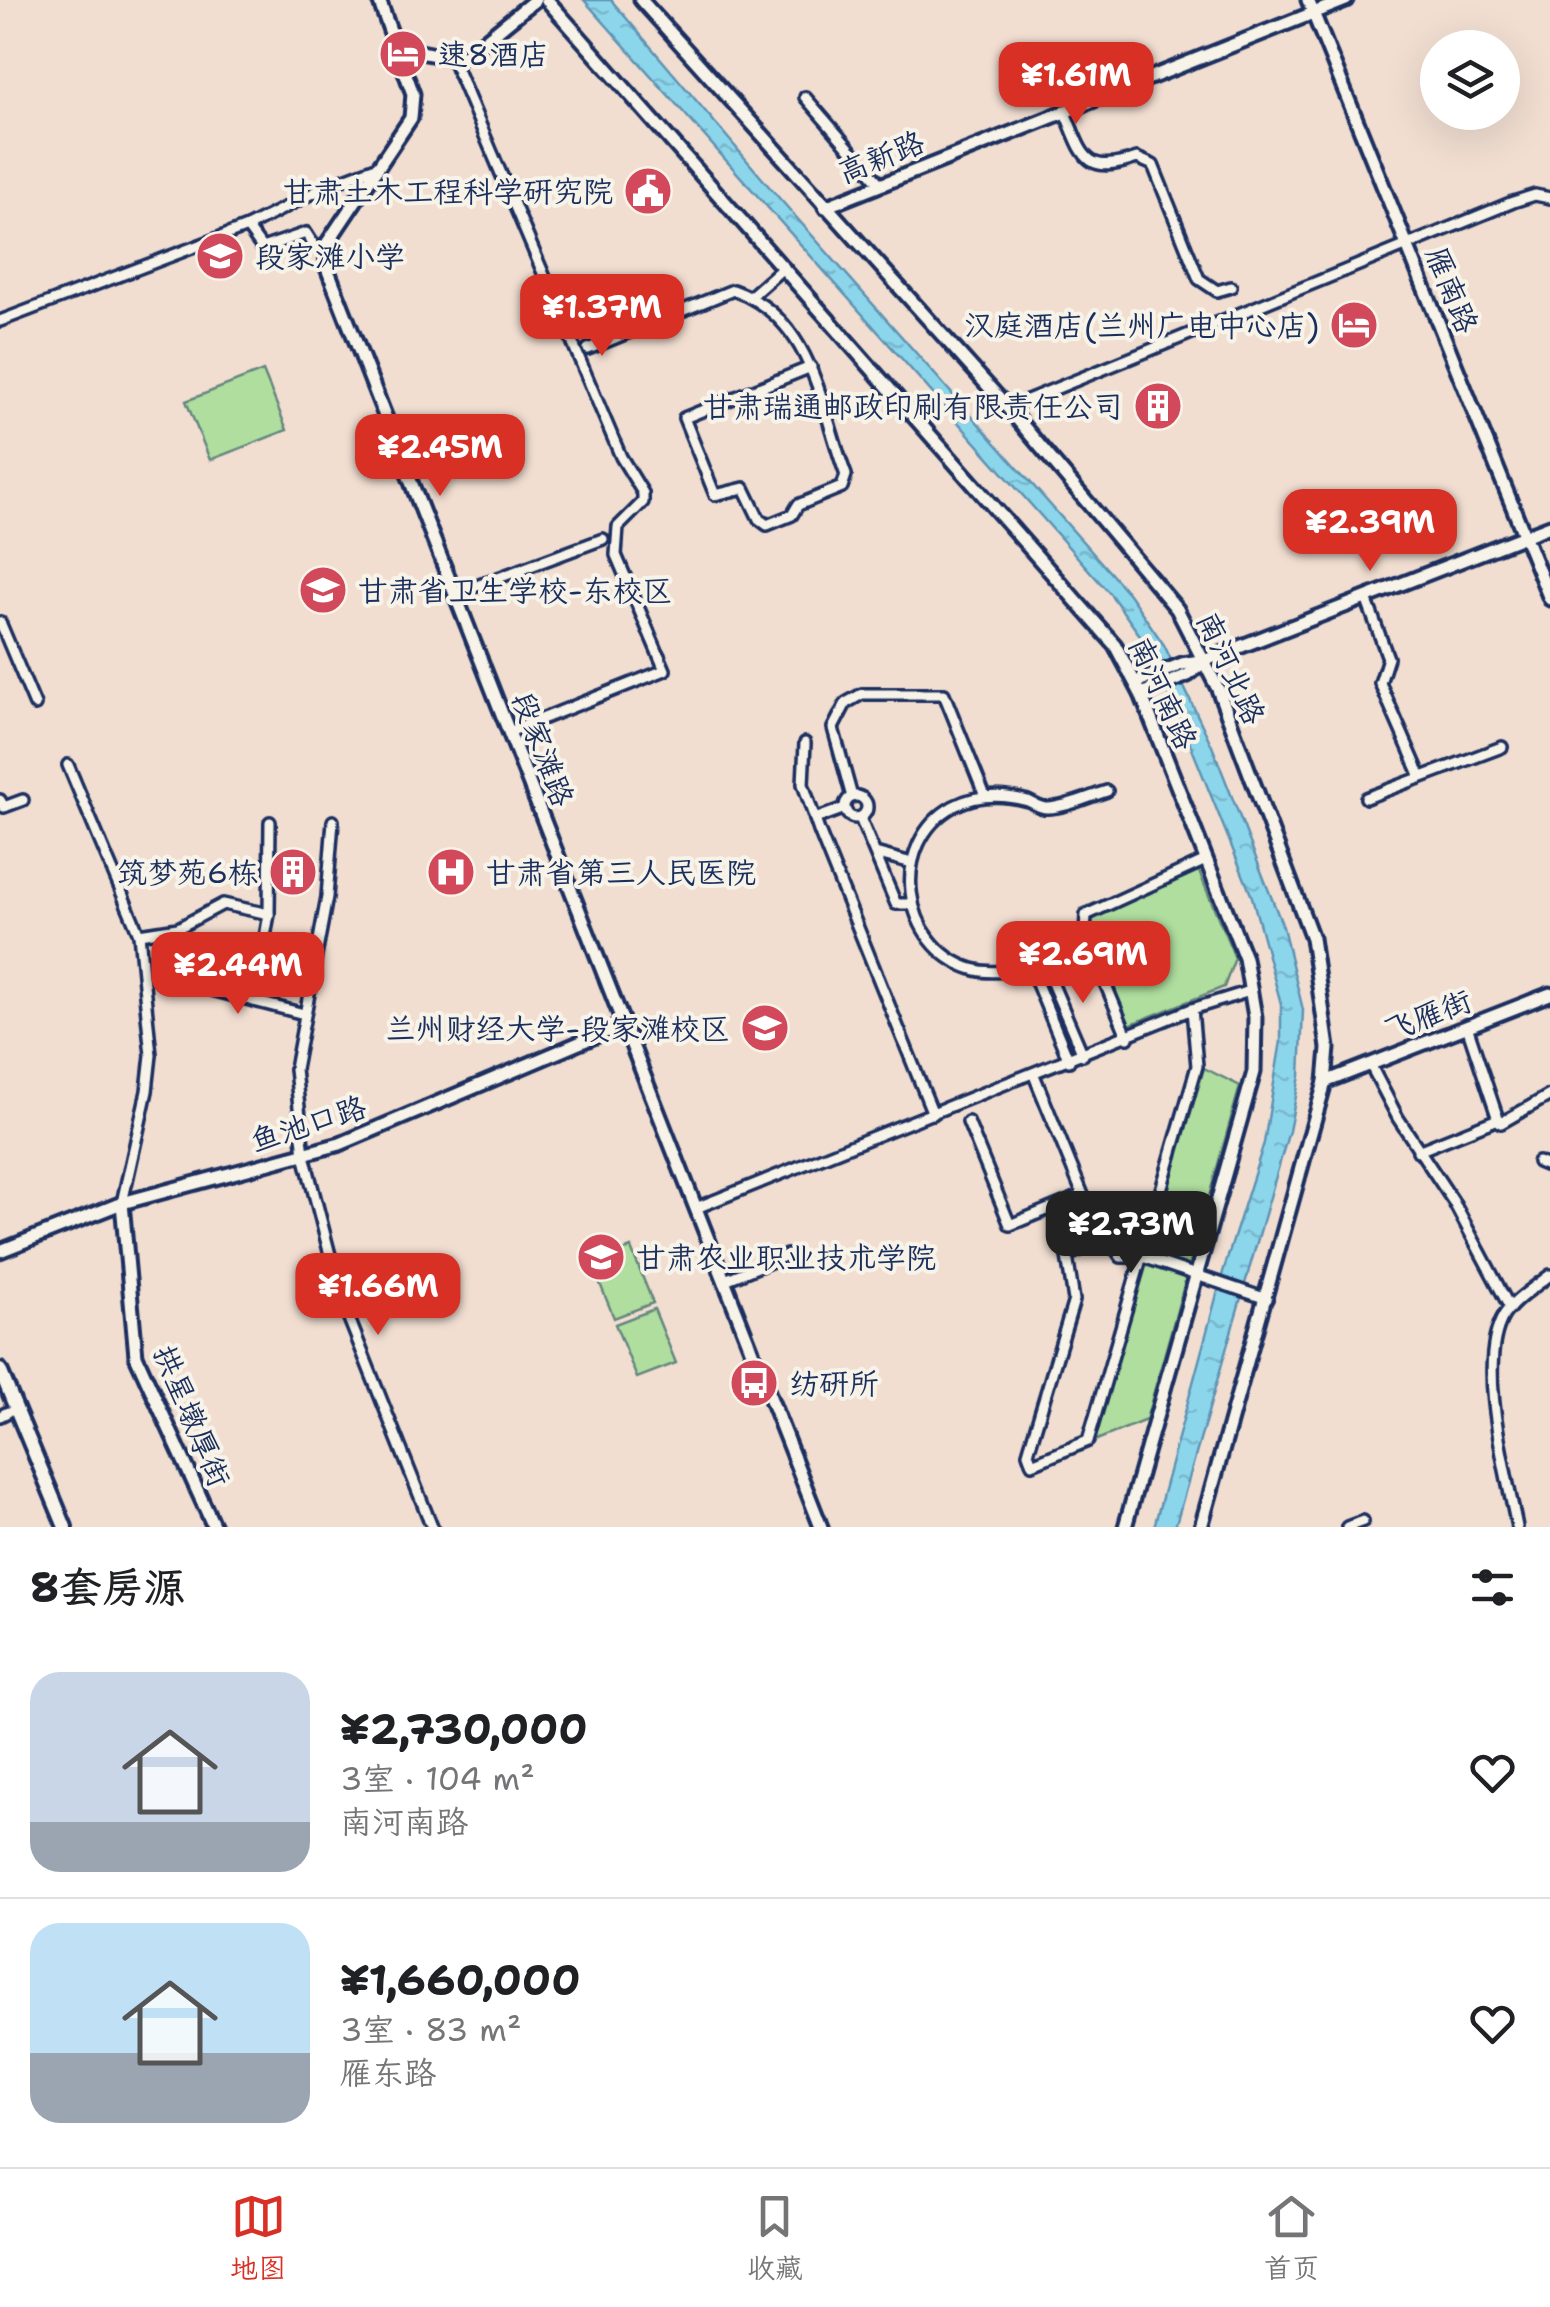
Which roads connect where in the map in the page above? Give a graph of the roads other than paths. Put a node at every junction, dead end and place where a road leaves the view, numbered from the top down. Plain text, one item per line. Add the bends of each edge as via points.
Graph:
1 (379, 0) edge
2 (535, 0) edge
3 (547, 0) edge
4 (642, 0) edge
5 (1308, 0) edge
6 (1346, 0) edge
7 (1313, 14) junction
8 (398, 48) junction
9 (452, 58) junction
10 (805, 97) dead end
11 (1064, 110) junction
12 (379, 166) junction
13 (880, 185) junction
14 (1550, 198) edge
15 (826, 207) junction
16 (247, 227) junction
17 (1408, 247) junction
18 (327, 254) junction
19 (784, 267) junction
20 (1231, 286) dead end
21 (751, 296) junction
22 (0, 322) edge
23 (588, 350) dead end
24 (811, 367) junction
25 (1008, 408) junction
26 (1550, 526) edge
27 (1524, 535) junction
28 (603, 538) dead end
29 (455, 594) junction
30 (1366, 598) junction
31 (1550, 600) edge
32 (0, 622) edge
33 (1206, 660) junction
34 (1145, 686) junction
35 (35, 705) dead end
36 (509, 732) junction
37 (805, 743) dead end
38 (1502, 747) dead end
39 (68, 765) dead end
40 (1421, 777) junction
41 (1107, 791) dead end
42 (985, 796) junction
43 (852, 797) junction
44 (1366, 798) dead end
45 (0, 800) edge
46 (23, 800) dead end
47 (845, 808) junction
48 (860, 818) junction
49 (815, 819) junction
50 (332, 820) dead end
51 (270, 822) dead end
52 (875, 853) junction
53 (1206, 860) junction
54 (912, 863) junction
55 (912, 904) junction
56 (270, 914) junction
57 (139, 934) junction
58 (1030, 967) junction
59 (180, 982) dead end
60 (1250, 990) junction
61 (1550, 994) edge
62 (254, 1001) junction
63 (1192, 1009) junction
64 (304, 1014) junction
65 (624, 1024) junction
66 (1466, 1026) junction
67 (1128, 1038) junction
68 (1083, 1056) junction
69 (1069, 1061) junction
70 (1370, 1064) junction
71 (1034, 1074) junction
72 (1324, 1082) junction
73 (1550, 1095) edge
74 (933, 1114) junction
75 (1498, 1119) junction
76 (968, 1122) dead end
77 (1418, 1151) junction
78 (304, 1155) junction
79 (1538, 1162) dead end
80 (1550, 1166) edge
81 (122, 1203) junction
82 (696, 1208) junction
83 (0, 1251) edge
84 (787, 1255) dead end
85 (1143, 1257) junction
86 (1550, 1275) edge
87 (1199, 1279) junction
88 (724, 1280) junction
89 (1267, 1298) junction
90 (1510, 1308) junction
91 (0, 1370) edge
92 (0, 1392) edge
93 (4, 1414) edge
94 (1363, 1522) dead end
95 (56, 1527) edge
96 (65, 1527) edge
97 (214, 1527) edge
98 (432, 1527) edge
99 (821, 1527) edge
100 (1126, 1527) edge
101 (1201, 1527) edge
102 (1347, 1527) edge
103 (1518, 1527) edge

1 - 8 street
2 - 9 street via 480,45
3 - 19 street, 南河南路
4 - 15 street, 南河北路
5 - 7 street, 雁南路
6 - 7 street, 高新路
7 - 11 street, 高新路
7 - 17 street, 雁南路
8 - 9 street
8 - 12 street via 413,94 412,118
9 - 36 street via 621,457 644,493 618,527 616,555 664,670
10 - 13 street
11 - 13 street, 高新路
11 - 20 street via 1095,165 1137,158 1153,165 1199,279 1217,290
12 - 16 street
12 - 18 street via 326,245
13 - 15 street, 高新路
14 - 17 street via 1534,194
15 - 25 street, 南河北路
16 - 18 street via 262,248 306,233
16 - 22 street
17 - 25 street
17 - 27 street, 雁南路
18 - 29 street, 段家滩路
19 - 21 street
19 - 34 street, 南河南路 via 1089,611
21 - 23 street via 733,290
21 - 24 street
24 - 24 street via 831,414 828,430 846,480 767,525 744,488 715,495 684,418
25 - 33 street, 南河北路 via 1152,576
26 - 27 street
27 - 30 street
27 - 31 street, 雁南路
28 - 29 street
29 - 36 street, 段家滩路
30 - 33 street
30 - 40 street via 1388,658 1380,684
32 - 35 street
33 - 34 street
33 - 72 street, 南河北路 via 1312,938 1328,1048
34 - 53 street, 南河南路
36 - 65 street, 段家滩路
37 - 49 street via 803,784
38 - 40 street
39 - 57 street
40 - 44 street
41 - 42 street via 1044,810 1010,796
42 - 43 street via 944,694 870,693 846,703 833,728
42 - 54 street via 952,807 930,826
43 - 47 street
43 - 48 street via 867,804
45 - 46 street via 4,807
47 - 48 street
47 - 49 street
48 - 52 street
49 - 74 street
50 - 64 street via 326,897
51 - 56 street
52 - 54 street
52 - 55 street via 896,904
53 - 60 street, 南河南路 via 1245,958
53 - 67 street via 1086,914 1085,935
54 - 55 street
55 - 58 street via 925,936 946,956 987,972
56 - 57 street via 222,904 178,928
56 - 62 street
57 - 81 street via 151,1055
58 - 68 street via 1047,971
58 - 69 street
59 - 62 street
60 - 63 street
60 - 87 street, 南河南路 via 1254,1072
61 - 66 street, 飞雁街
62 - 64 street
63 - 67 street
63 - 85 street via 1197,1066
64 - 78 street via 296,1069
65 - 78 street, 鱼池口路
65 - 82 street, 段家滩路
66 - 70 street, 飞雁街
66 - 75 street
67 - 68 street
68 - 69 street
69 - 71 street
70 - 72 street, 飞雁街
70 - 77 street
71 - 74 street
71 - 76 street via 1083,1195 1010,1225
72 - 89 street, 南河北路
73 - 75 street
74 - 82 street
75 - 77 street
77 - 90 street via 1454,1201
78 - 81 street, 鱼池口路
78 - 98 street via 342,1301
79 - 80 street
81 - 83 street, 鱼池口路
81 - 97 street, 拱星墩厚街 via 136,1356
82 - 88 street, 段家滩路
84 - 88 street
85 - 85 street via 1088,1441 1032,1464 1028,1453 1074,1300 1066,1256 1108,1238 1121,1256
85 - 87 street
86 - 90 street
87 - 89 street
87 - 100 street, 南河南路
88 - 99 street, 段家滩路
89 - 101 street, 南河北路
90 - 103 street via 1494,1334 1494,1366 1498,1431
91 - 96 main road
92 - 93 main road
93 - 95 main road
94 - 102 street

